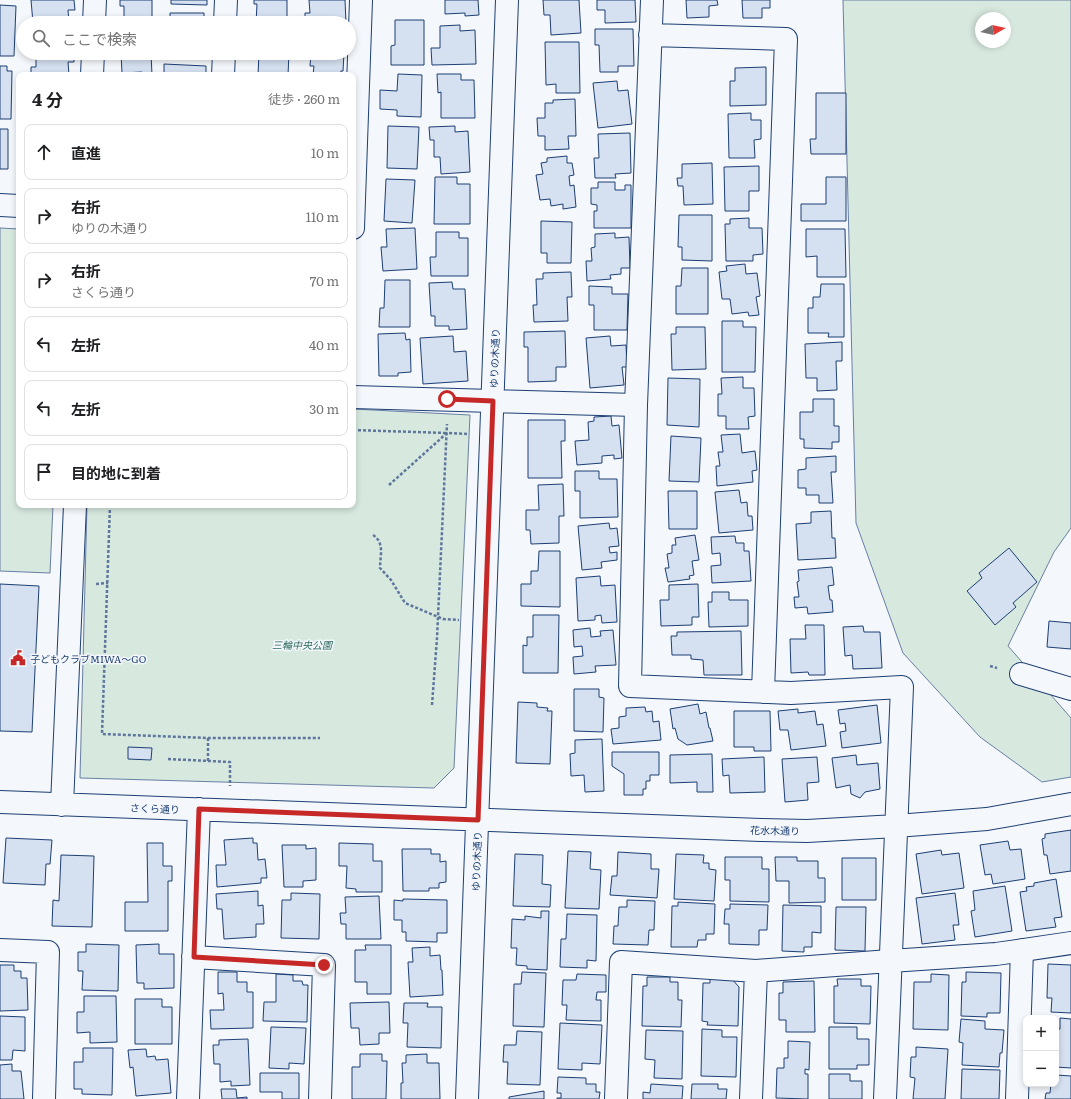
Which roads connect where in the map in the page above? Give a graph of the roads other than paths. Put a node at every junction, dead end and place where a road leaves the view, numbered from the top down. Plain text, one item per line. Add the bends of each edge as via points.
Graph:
1 (95, 0) edge
2 (226, 0) edge
3 (362, 0) edge
4 (507, 0) edge
5 (652, 0) edge
6 (94, 16) edge
7 (225, 16) edge
8 (650, 35) junction
9 (93, 60) edge
10 (224, 60) edge
11 (92, 72) edge
12 (223, 72) edge
13 (356, 152) edge
14 (0, 205) edge
15 (16, 206) edge
16 (356, 397) edge
17 (493, 401) junction
18 (636, 405) junction
19 (75, 508) edge
20 (1021, 674) dead end
21 (1071, 689) edge
22 (764, 692) junction
23 (0, 802) edge
24 (62, 804) junction
25 (1071, 804) edge
26 (199, 809) junction
27 (478, 820) junction
28 (896, 826) junction
29 (1071, 943) edge
30 (0, 950) edge
31 (1022, 950) junction
32 (194, 957) junction
33 (890, 961) junction
34 (756, 971) junction
35 (44, 1099) edge
36 (188, 1099) edge
37 (320, 1099) edge
38 (467, 1099) edge
39 (616, 1099) edge
40 (751, 1099) edge
41 (885, 1099) edge
42 (1017, 1099) edge

1 - 6 street
2 - 7 street
3 - 13 street
4 - 17 street, ゆりの木通り
5 - 8 street
8 - 18 street
8 - 22 street via 786,39
9 - 11 street
10 - 12 street
14 - 15 street
16 - 17 street
17 - 18 street
17 - 27 street, ゆりの木通り
18 - 22 street via 630,686
19 - 24 street
20 - 21 street
22 - 28 street via 902,687
23 - 24 street, さくら通り
24 - 26 street, さくら通り
25 - 28 street, 花水木通り via 987,818
26 - 27 street, さくら通り
26 - 32 street
27 - 28 street, 花水木通り via 807,831
27 - 38 street, ゆりの木通り
28 - 33 street
29 - 31 street
30 - 35 street via 48,952
31 - 33 street
31 - 42 street
32 - 36 street
32 - 37 street via 324,965
33 - 34 street
33 - 41 street
34 - 39 street via 621,962
34 - 40 street

